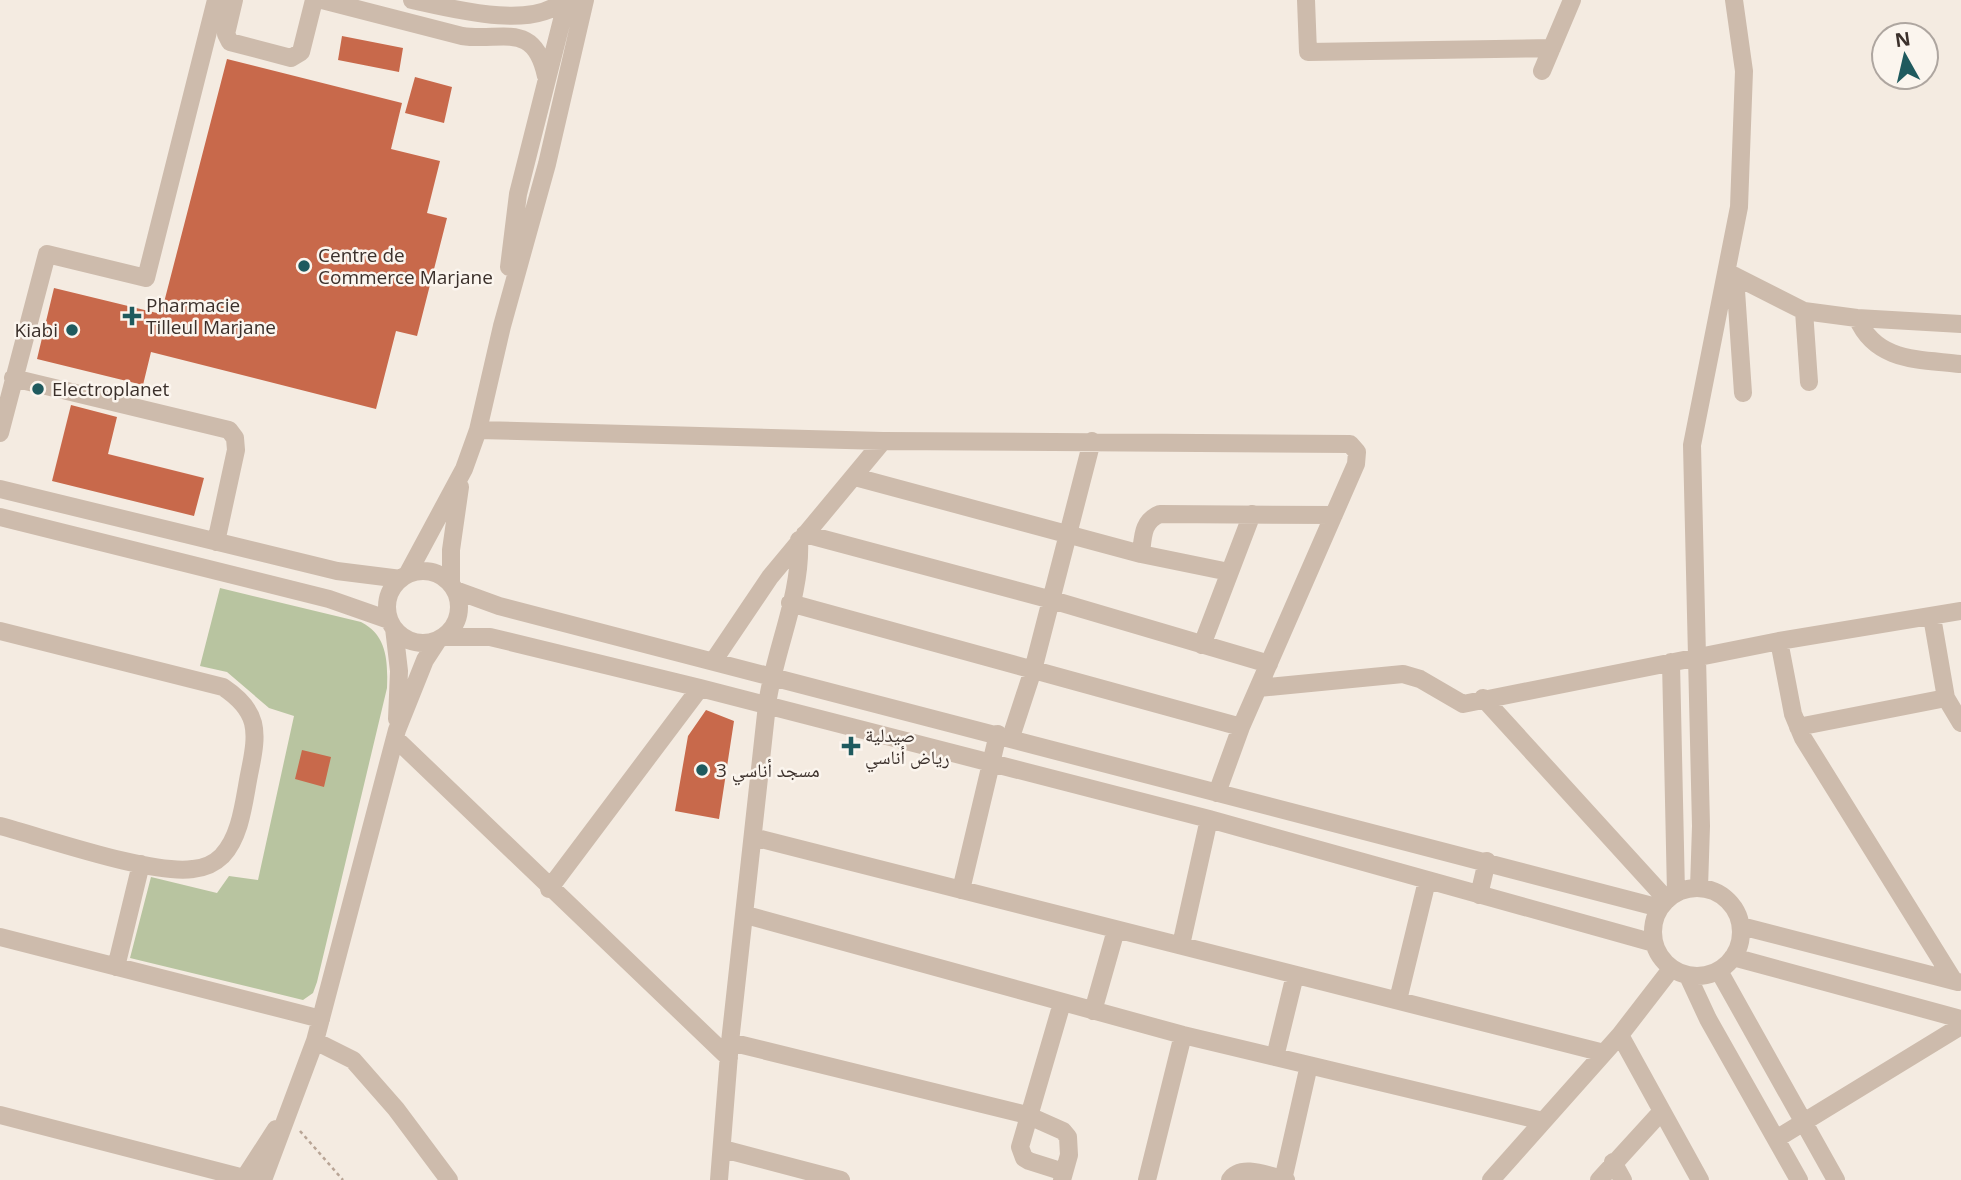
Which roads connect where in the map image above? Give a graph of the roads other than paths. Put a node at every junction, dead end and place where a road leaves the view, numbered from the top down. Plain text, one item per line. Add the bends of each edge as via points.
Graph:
1 (216, 0) edge
2 (234, 0) edge
3 (314, 0) edge
4 (323, 0) edge
5 (412, 0) edge
6 (565, 0) edge
7 (585, 0) edge
8 (1306, 0) edge
9 (1572, 0) edge
10 (1734, 0) edge
11 (386, 8) edge
12 (454, 9) junction
13 (448, 33) junction
14 (1552, 48) junction
15 (1542, 71) dead end
16 (546, 79) junction
17 (1731, 274) junction
18 (1804, 311) junction
19 (1857, 318) junction
20 (1961, 324) edge
21 (502, 326) junction
22 (1960, 365) edge
23 (10, 368) edge
24 (1810, 382) dead end
25 (1743, 393) dead end
26 (478, 430) junction
27 (0, 433) edge
28 (883, 440) junction
29 (1092, 441) junction
30 (464, 469) junction
31 (855, 477) junction
32 (0, 489) edge
33 (1252, 513) junction
34 (1334, 515) junction
35 (0, 517) edge
36 (1068, 535) junction
37 (802, 537) junction
38 (216, 542) junction
39 (1141, 554) junction
40 (1229, 572) junction
41 (404, 577) junction
42 (453, 587) junction
43 (1052, 600) junction
44 (790, 603) junction
45 (1961, 611) edge
46 (1932, 617) junction
47 (392, 624) junction
48 (0, 631) edge
49 (441, 638) junction
50 (1779, 641) junction
51 (1202, 645) junction
52 (1696, 657) junction
53 (714, 660) junction
54 (1671, 662) junction
55 (1269, 664) junction
56 (1033, 670) junction
57 (771, 676) junction
58 (700, 688) junction
59 (1258, 688) junction
60 (1483, 698) junction
61 (1946, 698) junction
62 (767, 705) junction
63 (1961, 723) edge
64 (1241, 727) junction
65 (1798, 727) junction
66 (396, 734) junction
67 (1005, 736) junction
68 (992, 763) junction
69 (1217, 793) junction
70 (1241, 799) junction
71 (1209, 819) junction
72 (0, 826) edge
73 (1234, 827) junction
74 (753, 837) junction
75 (1487, 861) junction
76 (141, 864) junction
77 (1427, 881) junction
78 (1699, 888) junction
79 (549, 889) junction
80 (961, 890) junction
81 (1479, 895) junction
82 (1668, 900) junction
83 (746, 915) junction
84 (1741, 926) junction
85 (1116, 930) junction
86 (0, 937) edge
87 (1654, 943) junction
88 (1181, 945) junction
89 (1733, 957) junction
90 (116, 967) junction
91 (1719, 971) junction
92 (1680, 972) junction
93 (1295, 975) junction
94 (1958, 982) edge
95 (1398, 1000) junction
96 (1062, 1003) junction
97 (1093, 1011) junction
98 (321, 1018) junction
99 (1961, 1019) edge
100 (1961, 1026) edge
101 (1183, 1035) junction
102 (1620, 1035) junction
103 (315, 1041) junction
104 (729, 1050) junction
105 (1604, 1053) junction
106 (1276, 1057) junction
107 (1309, 1065) junction
108 (1662, 1111) junction
109 (0, 1115) edge
110 (286, 1115) junction
111 (1027, 1115) junction
112 (1543, 1121) junction
113 (1804, 1122) junction
114 (1776, 1139) junction
115 (723, 1149) junction
116 (1613, 1162) junction
117 (188, 1163) junction
118 (1063, 1176) edge
119 (243, 1179) edge
120 (178, 1180) edge
121 (263, 1180) edge
122 (449, 1180) edge
123 (719, 1180) edge
124 (841, 1180) edge
125 (1147, 1180) edge
126 (1230, 1180) edge
127 (1284, 1180) edge
128 (1491, 1180) edge
129 (1599, 1180) edge
130 (1623, 1180) edge
131 (1700, 1180) edge
132 (1799, 1180) edge
133 (1836, 1180) edge

1 - 23 street via 146,278 47,254
2 - 3 street via 226,31 230,41 291,58 301,52
4 - 11 street
5 - 12 street
6 - 12 street via 546,12 528,14
6 - 16 street
7 - 21 street via 547,164
8 - 14 street via 1308,52
9 - 14 street
10 - 17 street via 1744,71 1739,207
11 - 13 street
12 - 13 street
13 - 16 street via 522,38 540,55
14 - 15 street
16 - 21 street via 518,194
17 - 18 street
17 - 25 street
17 - 52 street via 1692,445
18 - 19 street
18 - 24 street
19 - 20 street
19 - 22 street via 1865,337 1894,355
21 - 26 street
23 - 27 street
23 - 38 street via 229,430 236,450
26 - 28 street
26 - 30 street
28 - 29 street
28 - 31 street
29 - 34 street via 1350,444 1357,457
29 - 36 street
30 - 41 street
30 - 42 street via 451,550
31 - 36 street
31 - 37 street
32 - 38 street
33 - 34 street
33 - 39 street via 1154,517 1146,525
33 - 40 street
34 - 55 street
35 - 47 street via 329,599
36 - 39 street
36 - 43 street
37 - 43 street
37 - 44 street
37 - 53 street
38 - 41 street via 337,571
39 - 40 street
40 - 51 street
41 - 42 street via 430,572
41 - 47 street via 388,598
42 - 49 street via 458,599 457,620
42 - 53 street via 499,606
43 - 51 street
43 - 56 street
44 - 56 street
44 - 57 street
45 - 46 street
46 - 50 street
46 - 61 street
47 - 49 street via 414,642
47 - 66 street via 399,671
48 - 76 street via 223,687 251,713 256,730 254,749 231,845 208,866 192,870
49 - 58 street via 490,637
49 - 66 street via 425,660
50 - 52 street
50 - 65 street
51 - 55 street
52 - 54 street
52 - 78 street
53 - 57 street
54 - 60 street
54 - 82 street
55 - 59 street
56 - 64 street
56 - 67 street
57 - 62 street
57 - 67 street
58 - 62 street
58 - 79 street
59 - 60 street via 1403,674 1463,704
59 - 64 street
60 - 82 street
61 - 63 street
61 - 65 street
62 - 68 street
62 - 74 street
64 - 69 street
65 - 94 street
66 - 79 street
66 - 98 street
67 - 68 street
67 - 69 street
68 - 71 street
68 - 80 street
69 - 70 street
70 - 73 street
70 - 75 street
71 - 73 street
71 - 88 street
72 - 76 street
73 - 77 street
74 - 80 street
74 - 83 street
75 - 81 street
75 - 82 street
76 - 90 street
77 - 81 street
77 - 95 street
78 - 82 street
78 - 84 street via 1727,899
79 - 104 street
80 - 85 street
81 - 87 street
82 - 87 street via 1653,931
83 - 96 street
83 - 104 street
84 - 89 street
84 - 94 street
85 - 88 street
85 - 97 street
86 - 90 street
87 - 92 street via 1660,957
88 - 93 street
89 - 91 street
89 - 99 street
90 - 98 street
91 - 92 street via 1706,975
91 - 113 street
92 - 102 street
92 - 114 street
93 - 95 street
93 - 106 street
95 - 105 street
96 - 97 street
96 - 111 street
97 - 101 street
98 - 103 street
100 - 113 street
101 - 106 street
101 - 125 street
102 - 105 street
102 - 108 street
103 - 110 street
103 - 122 street via 352,1060
104 - 111 street
104 - 115 street
105 - 112 street
106 - 107 street
107 - 112 street
107 - 127 street
108 - 116 street
108 - 131 street
109 - 117 street
110 - 119 street
110 - 121 street
111 - 118 street via 1063,1130 1068,1138
111 - 118 street via 1020,1140 1024,1158
112 - 128 street
113 - 114 street
113 - 133 street
114 - 132 street
115 - 123 street
115 - 124 street
116 - 129 street
116 - 130 street
117 - 119 street
117 - 120 street
126 - 127 street via 1243,1171

